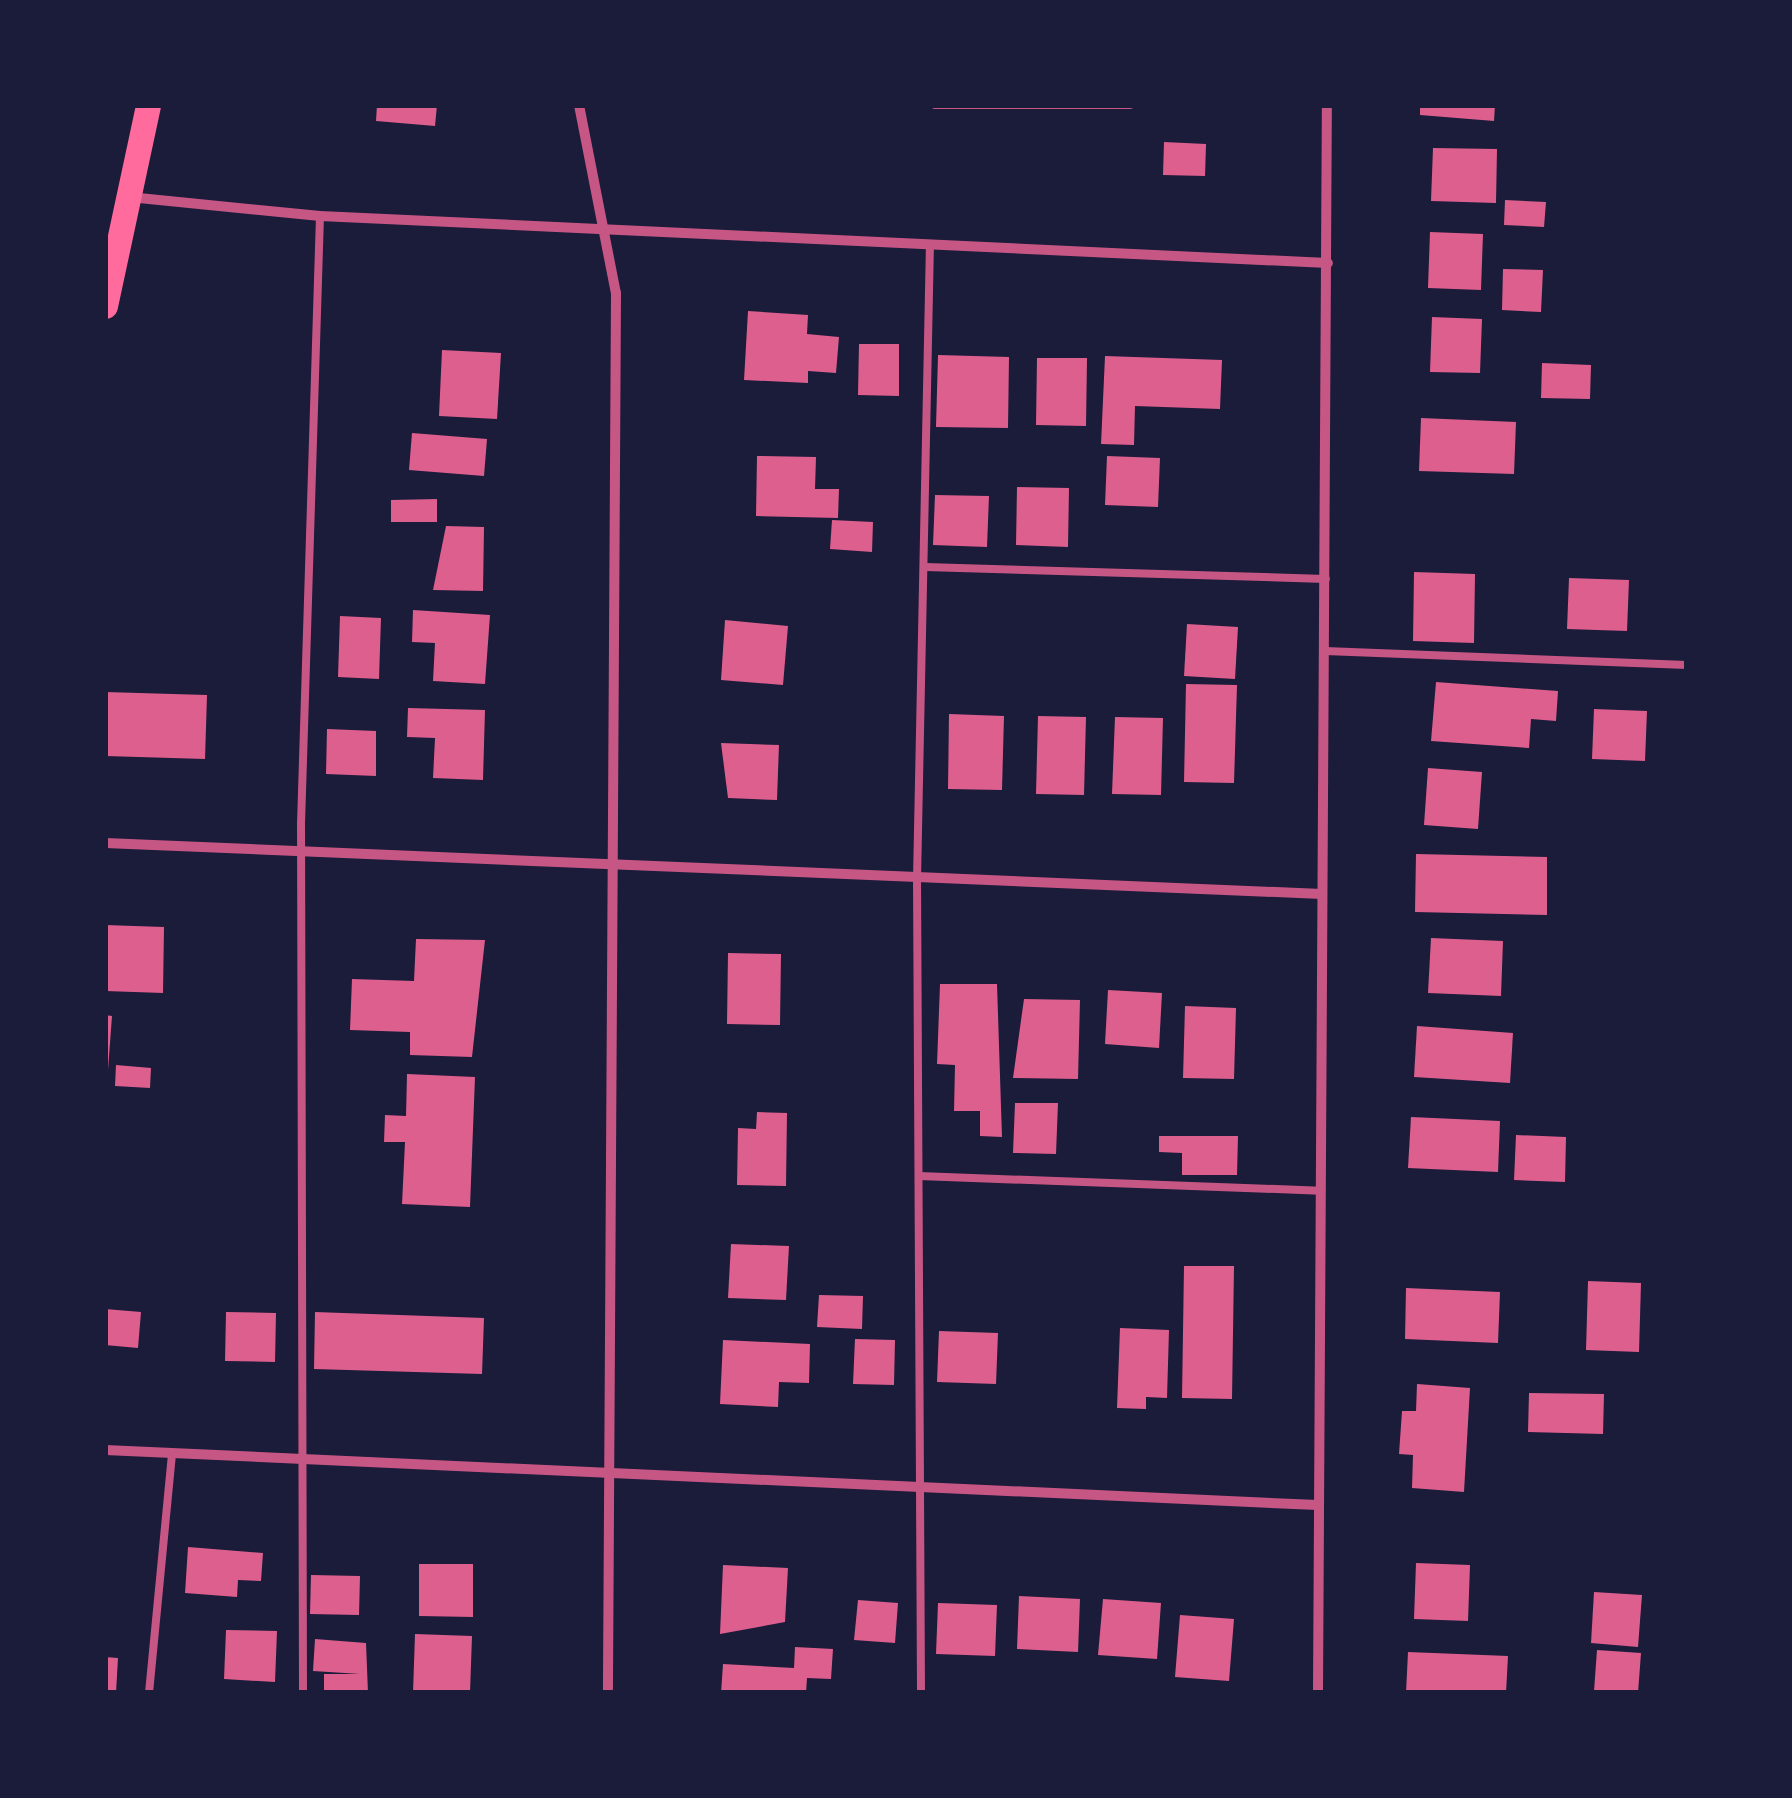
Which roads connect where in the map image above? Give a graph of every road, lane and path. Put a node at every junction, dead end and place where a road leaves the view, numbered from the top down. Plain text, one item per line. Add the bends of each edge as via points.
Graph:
1 (148, 105) edge
2 (579, 105) edge
3 (935, 105) edge
4 (1130, 105) edge
5 (1327, 105) edge
6 (128, 197) junction
7 (320, 216) junction
8 (606, 228) junction
9 (930, 244) junction
10 (1328, 262) junction
11 (105, 306) edge
12 (925, 567) junction
13 (1326, 579) junction
14 (1326, 651) junction
15 (1687, 664) edge
16 (105, 843) edge
17 (308, 852) junction
18 (612, 865) junction
19 (917, 879) junction
20 (1322, 894) junction
21 (919, 1176) junction
22 (1320, 1191) junction
23 (105, 1450) edge
24 (172, 1453) junction
25 (305, 1459) junction
26 (611, 1473) junction
27 (919, 1488) junction
28 (1318, 1505) junction
29 (149, 1693) edge
30 (303, 1693) edge
31 (608, 1693) edge
32 (921, 1693) edge
33 (1318, 1693) edge

1 - 6 main road
2 - 8 street
3 - 4 lane
5 - 10 street
6 - 7 street
6 - 11 main road
7 - 8 street
7 - 17 lane via 302,824
8 - 9 street
8 - 18 street via 616,293
9 - 10 street
9 - 12 lane
10 - 13 street
12 - 13 lane
12 - 19 lane
13 - 14 street
14 - 15 lane
14 - 20 street
16 - 17 street
17 - 18 street
17 - 25 lane
18 - 19 street
18 - 26 street
19 - 20 street
19 - 21 lane
20 - 22 street
21 - 22 lane
21 - 27 lane
22 - 28 street
23 - 24 street
24 - 25 street
24 - 29 lane
25 - 26 street
25 - 30 lane
26 - 27 street
26 - 31 street
27 - 28 street
27 - 32 lane
28 - 33 street

